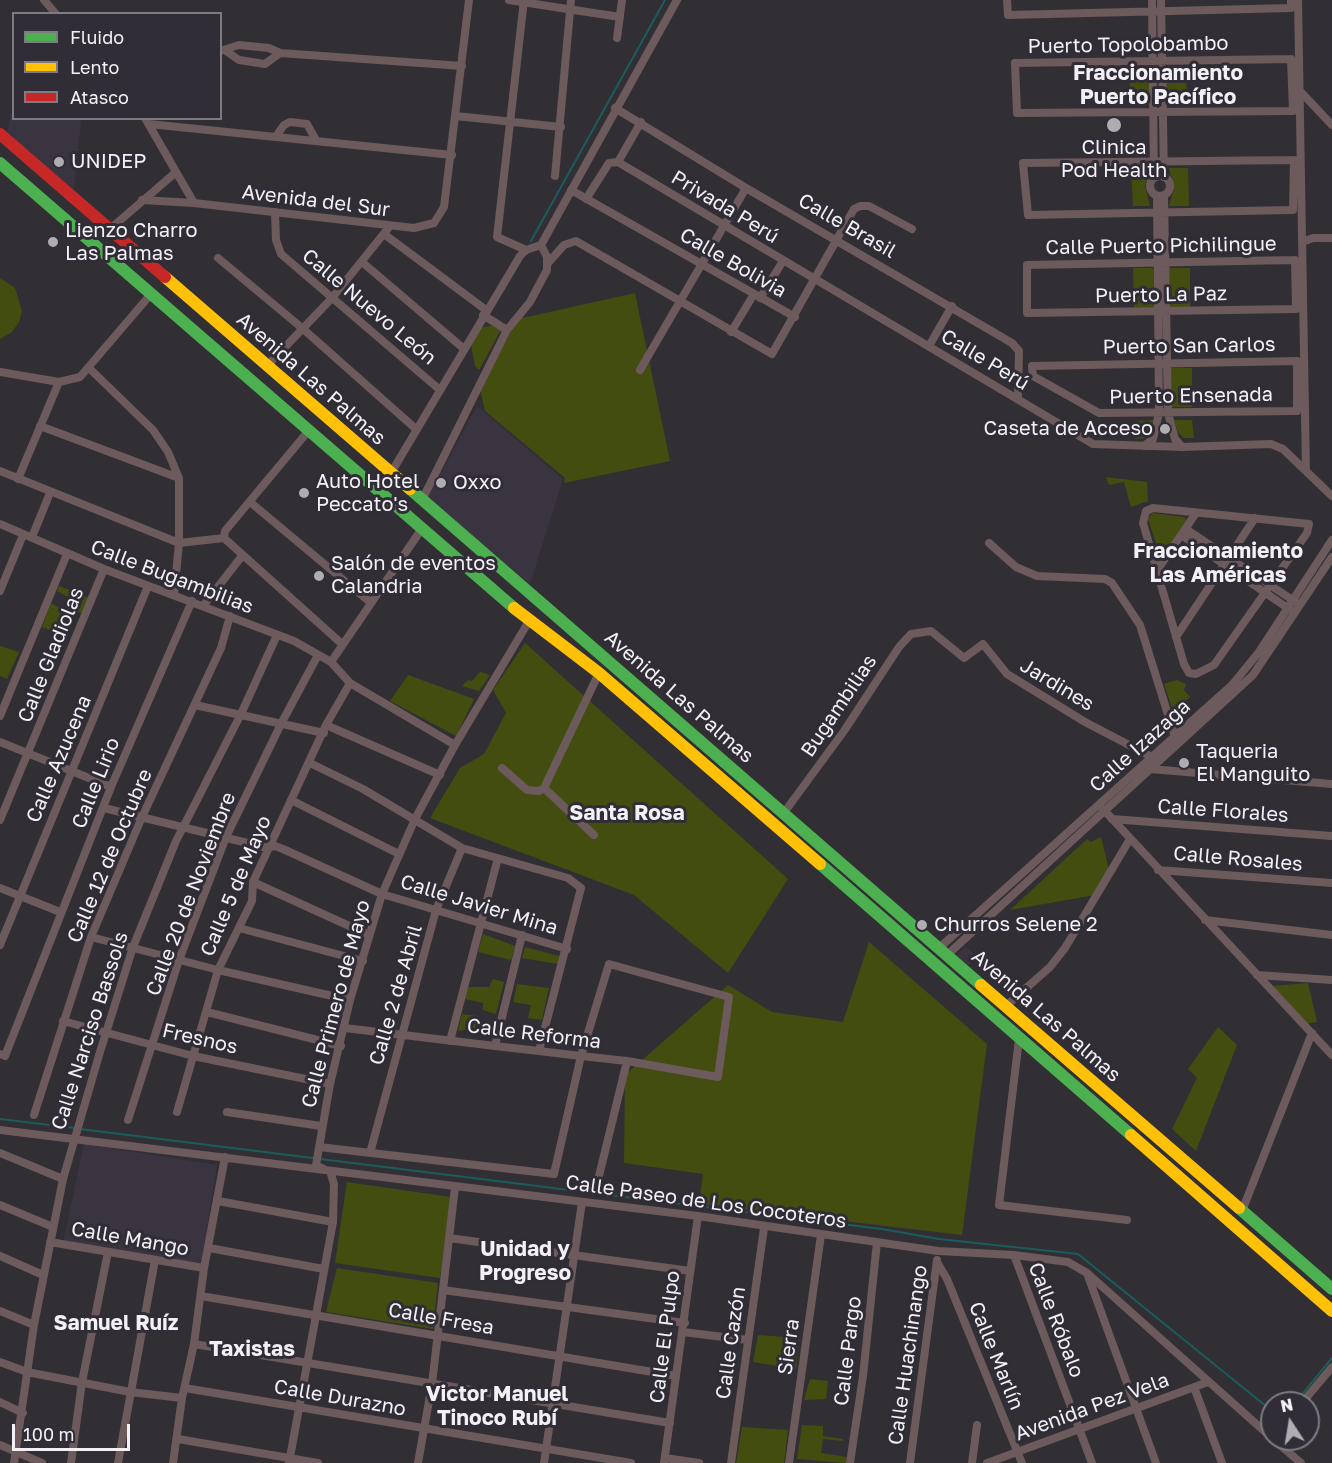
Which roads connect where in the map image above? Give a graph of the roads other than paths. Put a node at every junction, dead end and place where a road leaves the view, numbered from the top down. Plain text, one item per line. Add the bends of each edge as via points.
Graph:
1 (44, 0) edge
2 (469, 0) edge
3 (509, 0) edge
4 (622, 0) edge
5 (677, 0) edge
6 (1007, 0) edge
7 (1152, 0) edge
8 (1161, 0) edge
9 (1298, 0) edge
10 (524, 1) edge
11 (1291, 4) edge
12 (570, 5) edge
13 (1157, 11) junction
14 (54, 12) edge
15 (620, 17) junction
16 (617, 38) dead end
17 (223, 51) edge
18 (280, 53) junction
19 (1157, 62) junction
20 (462, 66) junction
21 (1299, 90) junction
22 (615, 108) junction
23 (1158, 112) junction
24 (456, 116) junction
25 (147, 121) edge
26 (511, 121) junction
27 (641, 122) junction
28 (1332, 125) edge
29 (561, 127) junction
30 (0, 134) edge
31 (277, 135) junction
32 (316, 140) junction
33 (452, 155) junction
34 (618, 162) junction
35 (1159, 162) junction
36 (0, 163) edge
37 (175, 173) junction
38 (555, 176) dead end
39 (1159, 177) junction
40 (746, 188) junction
41 (571, 190) junction
42 (1160, 196) junction
43 (586, 199) junction
44 (142, 200) junction
45 (194, 203) junction
46 (275, 212) junction
47 (1161, 212) junction
48 (725, 226) junction
49 (110, 229) junction
50 (912, 229) dead end
51 (387, 230) junction
52 (1332, 238) edge
53 (837, 239) junction
54 (1302, 242) junction
55 (541, 245) junction
56 (526, 250) junction
57 (218, 258) dead end
58 (783, 261) junction
59 (362, 262) junction
60 (1161, 262) junction
61 (548, 263) junction
62 (703, 265) junction
63 (816, 279) junction
64 (151, 294) junction
65 (757, 296) junction
66 (332, 298) junction
67 (681, 303) junction
68 (952, 306) junction
69 (1296, 309) joint
70 (1162, 311) junction
71 (485, 313) junction
72 (1027, 313) joint
73 (795, 317) junction
74 (302, 327) junction
75 (507, 330) junction
76 (731, 332) junction
77 (929, 346) junction
78 (463, 348) junction
79 (1163, 363) junction
80 (1032, 366) joint
81 (266, 367) junction
82 (89, 368) junction
83 (640, 370) dead end
84 (1, 374) edge
85 (59, 382) junction
86 (440, 390) junction
87 (1018, 399) junction
88 (1297, 411) joint
89 (1164, 413) junction
90 (40, 426) junction
91 (310, 429) junction
92 (416, 429) junction
93 (1144, 446) junction
94 (1182, 447) junction
95 (0, 471) edge
96 (1306, 471) junction
97 (391, 473) junction
98 (179, 478) junction
99 (18, 479) junction
100 (50, 493) junction
101 (1332, 496) edge
102 (422, 500) junction
103 (250, 502) junction
104 (1196, 513) junction
105 (1255, 518) junction
106 (0, 524) edge
107 (423, 527) junction
108 (1184, 532) junction
109 (27, 536) junction
110 (224, 538) junction
111 (1332, 540) edge
112 (179, 543) junction
113 (989, 543) dead end
114 (67, 554) junction
115 (242, 556) junction
116 (1332, 557) edge
117 (1226, 560) junction
118 (104, 569) junction
119 (1158, 569) junction
120 (148, 586) junction
121 (1268, 589) junction
122 (0, 591) edge
123 (174, 595) junction
124 (192, 601) junction
125 (371, 603) junction
126 (1297, 603) junction
127 (203, 606) junction
128 (1291, 611) junction
129 (230, 616) junction
130 (529, 621) junction
131 (931, 631) joint
132 (277, 635) junction
133 (1176, 637) junction
134 (342, 644) junction
135 (318, 655) junction
136 (331, 662) junction
137 (599, 673) junction
138 (350, 683) junction
139 (195, 705) junction
140 (241, 714) junction
141 (0, 716) edge
142 (282, 722) junction
143 (325, 729) junction
144 (1175, 737) junction
145 (0, 742) edge
146 (455, 745) junction
147 (28, 754) junction
148 (1152, 757) junction
149 (310, 763) junction
150 (502, 768) dead end
151 (1139, 768) junction
152 (1151, 769) junction
153 (72, 770) junction
154 (440, 775) junction
155 (1332, 784) edge
156 (111, 787) junction
157 (544, 788) junction
158 (291, 800) junction
159 (1099, 804) junction
160 (104, 808) junction
161 (1106, 812) junction
162 (783, 814) junction
163 (142, 817) junction
164 (415, 819) junction
165 (1112, 819) junction
166 (0, 820) edge
167 (183, 828) junction
168 (594, 836) dead end
169 (1332, 836) edge
170 (226, 837) junction
171 (1130, 839) junction
172 (268, 848) junction
173 (462, 848) junction
174 (399, 854) junction
175 (498, 858) junction
176 (1158, 870) junction
177 (253, 882) junction
178 (1332, 883) edge
179 (0, 888) edge
180 (382, 894) junction
181 (20, 895) junction
182 (436, 910) junction
183 (60, 912) junction
184 (1205, 920) junction
185 (481, 923) junction
186 (238, 928) junction
187 (369, 935) junction
188 (522, 935) junction
189 (1332, 935) edge
190 (91, 937) junction
191 (0, 945) edge
192 (133, 947) junction
193 (567, 949) junction
194 (942, 952) junction
195 (179, 960) junction
196 (363, 961) junction
197 (218, 970) junction
198 (1257, 975) junction
199 (1332, 980) edge
200 (350, 1000) junction
201 (1006, 1006) junction
202 (207, 1012) junction
203 (63, 1022) junction
204 (345, 1029) junction
205 (107, 1032) junction
206 (1312, 1033) junction
207 (401, 1035) junction
208 (1019, 1039) junction
209 (450, 1041) junction
210 (151, 1044) junction
211 (341, 1046) junction
212 (495, 1046) junction
213 (539, 1051) junction
214 (0, 1054) edge
215 (1332, 1055) edge
216 (193, 1056) junction
217 (581, 1056) junction
218 (627, 1061) junction
219 (330, 1084) junction
220 (227, 1112) dead end
221 (177, 1113) dead end
222 (34, 1115) dead end
223 (128, 1120) dead end
224 (321, 1126) junction
225 (0, 1130) edge
226 (74, 1137) junction
227 (319, 1151) junction
228 (0, 1153) edge
229 (370, 1153) junction
230 (225, 1156) junction
231 (330, 1171) junction
232 (599, 1176) dead end
233 (63, 1179) junction
234 (455, 1187) junction
235 (218, 1201) junction
236 (582, 1202) junction
237 (0, 1205) edge
238 (1242, 1211) junction
239 (698, 1216) junction
240 (1127, 1220) dead end
241 (333, 1222) junction
242 (53, 1227) junction
243 (764, 1228) junction
244 (821, 1235) junction
245 (449, 1238) junction
246 (50, 1242) junction
247 (877, 1242) junction
248 (209, 1248) junction
249 (938, 1251) junction
250 (108, 1252) junction
251 (574, 1255) junction
252 (1014, 1255) junction
253 (0, 1256) edge
254 (155, 1260) junction
255 (937, 1262) junction
256 (204, 1268) junction
257 (324, 1269) junction
258 (690, 1271) junction
259 (1087, 1273) junction
260 (44, 1275) junction
261 (1332, 1289) edge
262 (443, 1290) junction
263 (201, 1296) junction
264 (567, 1305) junction
265 (0, 1311) edge
266 (1332, 1311) edge
267 (316, 1315) junction
268 (34, 1325) junction
269 (684, 1328) junction
270 (438, 1334) junction
271 (748, 1340) junction
272 (194, 1344) junction
273 (560, 1356) junction
274 (0, 1362) edge
275 (307, 1363) junction
276 (1332, 1367) edge
277 (27, 1372) junction
278 (676, 1376) junction
279 (82, 1382) junction
280 (1208, 1382) junction
281 (432, 1384) junction
282 (1194, 1387) junction
283 (185, 1388) junction
284 (1312, 1391) edge
285 (130, 1392) junction
286 (182, 1398) junction
287 (0, 1402) edge
288 (553, 1404) junction
289 (298, 1407) junction
290 (1135, 1409) junction
291 (23, 1413) junction
292 (670, 1423) junction
293 (977, 1425) dead end
294 (1260, 1428) edge
295 (424, 1429) junction
296 (1080, 1429) junction
297 (178, 1439) junction
298 (0, 1444) edge
299 (546, 1449) junction
300 (16, 1452) junction
301 (1018, 1452) junction
302 (290, 1461) edge
303 (664, 1461) edge
304 (14, 1463) edge
305 (42, 1463) edge
306 (71, 1463) edge
307 (118, 1463) edge
308 (173, 1463) edge
309 (318, 1463) edge
310 (418, 1463) edge
311 (543, 1463) edge
312 (631, 1463) edge
313 (699, 1463) edge
314 (732, 1463) edge
315 (789, 1463) edge
316 (850, 1463) edge
317 (910, 1463) edge
318 (972, 1463) edge
319 (987, 1463) edge
320 (1022, 1463) edge
321 (1092, 1463) edge
322 (1156, 1463) edge
323 (1222, 1463) edge

1 - 14 street
2 - 20 street
3 - 10 street
4 - 15 street
5 - 22 street
6 - 13 street via 1008,15
7 - 13 street
8 - 13 street
9 - 21 street
10 - 12 street
10 - 26 street
11 - 13 street
12 - 15 street
12 - 29 street
13 - 19 street
15 - 16 street
17 - 18 street via 239,45
17 - 18 street via 239,60 265,64
18 - 20 street
19 - 23 street
19 - 23 street, Puerto Topolobambo via 1291,59 1293,111
19 - 23 street, Puerto Topolobambo via 1015,63 1017,113
20 - 24 street
21 - 28 street
21 - 54 street
22 - 27 street, Calle Brasil
22 - 41 street
23 - 35 street
24 - 26 street
24 - 33 street
25 - 31 street
25 - 37 street
26 - 29 street
26 - 56 street via 497,237
27 - 34 street
27 - 40 street, Calle Brasil
29 - 38 street
30 - 49 main road, Avenida Las Palmas
31 - 32 street
31 - 32 street via 290,122 307,124
32 - 33 street
33 - 51 street, Avenida del Sur via 444,207 434,223
34 - 43 street via 609,163
34 - 48 street, Privada Perú
35 - 39 street
35 - 47 street via 1294,160 1293,210
35 - 47 street via 1023,164 1028,215
36 - 64 main road, Avenida Las Palmas
37 - 44 street
37 - 45 street
39 - 42 street via 1150,188
39 - 42 street via 1170,187
40 - 48 street
40 - 53 street, Calle Brasil
41 - 43 street, Calle Bolivia
41 - 55 street
42 - 47 street
43 - 62 street, Calle Bolivia
44 - 45 street, Avenida del Sur
44 - 49 street
45 - 46 street, Avenida del Sur
46 - 51 street, Avenida del Sur
46 - 66 street, Calle Nuevo León via 281,254
47 - 60 street
48 - 58 street, Privada Perú
48 - 62 street
49 - 81 main road, Avenida Las Palmas
50 - 53 street, Calle Bolivia via 869,206 860,206 854,209
51 - 59 street
51 - 71 street
52 - 54 street
53 - 63 street, Calle Bolivia
53 - 68 street, Calle Brasil
54 - 96 street
55 - 56 street
55 - 61 street
56 - 71 street
57 - 74 street
58 - 63 street, Privada Perú
58 - 65 street
59 - 66 street
59 - 78 street
60 - 69 street, Calle Puerto Pichilingue via 1295,260
60 - 70 street
60 - 72 street, Calle Puerto Pichilingue via 1027,265
61 - 67 street via 564,244 576,241
61 - 75 street via 530,302
62 - 65 street, Calle Bolivia
62 - 67 street
63 - 73 street, Calle Bolivia
63 - 77 street, Calle Perú
64 - 82 street
64 - 91 main road, Avenida Las Palmas
65 - 73 street, Calle Bolivia
65 - 76 street
66 - 74 street
66 - 86 street, Calle Nuevo León
67 - 76 street
67 - 83 street
68 - 77 street
68 - 87 street, Calle Brasil via 1019,351
69 - 70 street, Puerto La Paz
70 - 72 street, Puerto La Paz
70 - 79 street
71 - 75 street
71 - 78 street
73 - 76 street via 772,354
74 - 81 street
74 - 92 street
75 - 102 street
77 - 87 street, Calle Perú
78 - 86 street
79 - 80 street, Puerto San Carlos
79 - 88 street, Puerto San Carlos via 1297,361
79 - 89 street
80 - 89 street, Puerto Ensenada via 1033,376 1099,413
81 - 97 main road, Avenida Las Palmas
82 - 85 street via 80,377
82 - 98 street via 153,430
84 - 85 street
85 - 90 street
86 - 92 street
87 - 93 street, Calle Perú via 1093,444
88 - 89 street, Puerto Ensenada
89 - 93 street via 1153,439
89 - 94 street
90 - 98 street
90 - 99 street
91 - 103 street
91 - 107 main road, Avenida Las Palmas
92 - 97 street
93 - 94 street, Calle Perú
94 - 96 street, Calle Perú via 1271,444 1283,449
95 - 99 street
96 - 101 street, Calle Perú
97 - 102 main road, Avenida Las Palmas
98 - 112 street
99 - 100 street
100 - 109 street
100 - 112 street
102 - 162 main road, Avenida Las Palmas
103 - 110 street
103 - 125 street
104 - 105 street
104 - 108 street
104 - 119 street via 1153,508 1146,511 1143,523
105 - 117 street
105 - 121 street via 1309,524 1310,529
106 - 109 street, Calle Bugambilias
107 - 125 street
107 - 130 main road, Avenida Las Palmas
108 - 117 street
108 - 119 street
109 - 114 street, Calle Bugambilias
109 - 122 street
110 - 112 street
110 - 115 street
111 - 126 street, Calle Izazaga
112 - 123 street
113 - 144 street via 1016,567 1037,576 1105,579 1112,583 1140,625
114 - 118 street, Calle Bugambilias
114 - 141 street
115 - 127 street
115 - 134 street
116 - 126 street, Calle Izazaga
117 - 121 street
117 - 133 street
118 - 120 street, Calle Bugambilias
118 - 147 street, Calle Gladiolas
119 - 133 street
120 - 123 street, Calle Bugambilias
120 - 153 street, Calle Azucena
121 - 126 street
121 - 128 street
121 - 133 street via 1214,664 1204,671 1196,674 1186,669
123 - 124 street, Calle Bugambilias
124 - 127 street, Calle Bugambilias
124 - 156 street, Calle Lirio
125 - 134 street
126 - 128 street, Calle Izazaga
127 - 129 street, Calle Bugambilias
128 - 144 street, Calle Izazaga via 1247,669
128 - 152 street, Calle Izazaga via 1253,675
129 - 132 street, Calle Bugambilias
129 - 139 street, Calle 12 de Octubre via 221,648
130 - 137 main road, Avenida Las Palmas
130 - 146 street, Calle Primero de Mayo
131 - 148 street, Jardines via 964,658 983,644 1007,674
131 - 162 street, Bugambilias via 911,633 899,647
132 - 135 street, Calle Bugambilias
132 - 140 street, Calle Narciso Bassols
134 - 136 street
135 - 136 street, Calle Bugambilias
135 - 142 street, Calle 20 de Noviembre
136 - 138 street, Calle Bugambilias
137 - 157 street
137 - 208 main road, Avenida Las Palmas
138 - 143 street, Calle 5 de Mayo
138 - 146 street, Calle Bugambilias
139 - 140 street
139 - 163 street, Calle 12 de Octubre
140 - 142 street
140 - 167 street, Calle Narciso Bassols
142 - 143 street
142 - 170 street, Calle 20 de Noviembre
143 - 149 street, Calle 5 de Mayo
143 - 154 street
144 - 148 street, Calle Izazaga
145 - 147 street
146 - 154 street, Calle Primero de Mayo
147 - 153 street
147 - 166 street, Calle Gladiolas
148 - 151 street, Calle Izazaga
149 - 158 street, Calle 5 de Mayo
149 - 164 street
150 - 157 street via 527,790
151 - 152 street
151 - 159 street, Calle Izazaga
152 - 155 street
152 - 161 street, Calle Izazaga
153 - 156 street
153 - 181 street, Calle Azucena
154 - 164 street, Calle Primero de Mayo
156 - 160 street, Calle Lirio
157 - 168 street
158 - 172 street, Calle 5 de Mayo
158 - 174 street
159 - 161 street, Calle Rosales
159 - 194 street, Calle Izazaga
160 - 163 street, Calle Javier Mina
160 - 183 street, Calle Lirio
161 - 165 street, Calle Rosales
161 - 194 street, Calle Izazaga
162 - 194 main road, Avenida Las Palmas
163 - 167 street, Calle Javier Mina
163 - 190 street, Calle 12 de Octubre
164 - 173 street
164 - 174 street, Calle Primero de Mayo
165 - 169 street, Calle Florales
165 - 171 street, Calle Rosales
167 - 170 street, Calle Javier Mina
167 - 192 street, Calle Narciso Bassols
170 - 172 street, Calle Javier Mina
170 - 195 street, Calle 20 de Noviembre
171 - 176 street, Calle Rosales
171 - 201 street via 1065,948 1050,967
172 - 177 street, Calle 5 de Mayo
172 - 180 street, Calle Javier Mina via 283,849
173 - 175 street
173 - 182 street, Calle 2 de Abril
174 - 180 street, Calle Primero de Mayo
175 - 185 street
175 - 193 street via 568,878 581,888
176 - 178 street, Calle Rosales
176 - 184 street
177 - 186 street, Calle 5 de Mayo via 252,901
177 - 187 street
179 - 181 street
180 - 182 street, Calle Javier Mina
180 - 187 street, Calle Primero de Mayo
181 - 183 street
181 - 191 street, Calle Azucena
182 - 185 street, Calle Javier Mina
182 - 207 street, Calle 2 de Abril
183 - 214 street, Calle Lirio via 5,1056
184 - 189 street
184 - 198 street
185 - 188 street, Calle Javier Mina
185 - 209 street
186 - 196 street
186 - 197 street, Calle 5 de Mayo
187 - 196 street, Calle Primero de Mayo
188 - 193 street, Calle Javier Mina
188 - 212 street
190 - 192 street
190 - 203 street, Calle 12 de Octubre
192 - 195 street
192 - 205 street, Calle Narciso Bassols
193 - 213 street
194 - 201 main road, Avenida Las Palmas
195 - 197 street
195 - 210 street, Calle 20 de Noviembre
196 - 200 street, Calle Primero de Mayo
197 - 200 street
197 - 202 street, Calle 5 de Mayo
198 - 199 street
198 - 206 street
200 - 204 street, Calle Primero de Mayo
201 - 238 main road, Avenida Las Palmas
202 - 211 street
202 - 216 street, Calle 5 de Mayo
203 - 205 street, Fresnos
203 - 222 street, Calle 12 de Octubre
204 - 207 street, Calle Reforma
204 - 211 street, Calle Primero de Mayo
205 - 210 street, Fresnos
205 - 226 street, Calle Narciso Bassols
206 - 215 street
206 - 238 street
207 - 209 street, Calle Reforma
207 - 229 street, Calle 2 de Abril
208 - 240 street via 999,1205
208 - 266 main road, Avenida Las Palmas
209 - 212 street, Calle Reforma
210 - 216 street, Fresnos
210 - 223 street, Calle 20 de Noviembre
211 - 219 street, Calle Primero de Mayo
212 - 213 street, Calle Reforma
213 - 217 street, Calle Reforma
216 - 219 street, Fresnos
216 - 221 street, Calle 5 de Mayo
217 - 218 street, Calle Reforma
217 - 218 street, Calle Reforma via 609,964 729,996 718,1077
217 - 229 street via 554,1174
218 - 232 street
219 - 224 street, Calle Primero de Mayo
220 - 224 street
224 - 227 street, Calle Primero de Mayo
225 - 226 street
226 - 230 street, Calle Paseo de Los Cocoteros
226 - 233 street, Calle Narciso Bassols
227 - 229 street
227 - 231 street, Calle Primero de Mayo via 316,1166
228 - 233 street
230 - 231 street, Calle Paseo de Los Cocoteros
230 - 235 street
231 - 234 street, Calle Paseo de Los Cocoteros
231 - 241 street via 334,1184
233 - 242 street, Calle Narciso Bassols
234 - 236 street, Calle Paseo de Los Cocoteros
234 - 245 street
235 - 241 street
235 - 248 street
236 - 239 street, Calle Paseo de Los Cocoteros
236 - 251 street
237 - 242 street, Calle Mango
238 - 261 main road, Avenida Las Palmas
239 - 243 street, Calle Paseo de Los Cocoteros
239 - 258 street, Calle El Pulpo
241 - 257 street
242 - 246 street, Calle Narciso Bassols
243 - 244 street, Calle Paseo de Los Cocoteros
243 - 271 street, Calle Cazón
244 - 247 street, Calle Paseo de Los Cocoteros
244 - 315 street, Sierra
245 - 251 street
245 - 262 street
246 - 250 street, Calle Mango
246 - 260 street, Calle Narciso Bassols
247 - 249 street, Calle Paseo de Los Cocoteros
247 - 316 street, Calle Pargo
248 - 256 street
248 - 257 street, Calle Mango
249 - 252 street, Calle Paseo de Los Cocoteros
249 - 255 street, Calle Huachinango
250 - 254 street, Calle Mango
250 - 279 street
251 - 258 street
251 - 264 street
252 - 259 street, Calle Paseo de Los Cocoteros via 1068,1262
252 - 296 street, Calle Róbalo
253 - 260 street
254 - 256 street, Calle Mango
254 - 285 street
255 - 301 street, Calle Marlín
255 - 317 street, Calle Huachinango
256 - 263 street
257 - 267 street
258 - 269 street, Calle El Pulpo
259 - 280 street, Calle Paseo de Los Cocoteros
259 - 290 street
260 - 268 street, Calle Narciso Bassols
262 - 264 street
262 - 270 street
263 - 267 street, Calle Fresa
263 - 272 street
264 - 269 street
264 - 273 street
265 - 268 street
267 - 270 street, Calle Fresa
267 - 275 street
268 - 277 street, Calle Narciso Bassols
269 - 271 street
269 - 278 street, Calle El Pulpo
270 - 273 street, Calle Fresa
270 - 281 street
271 - 314 street, Calle Cazón
272 - 275 street
272 - 283 street
273 - 278 street, Calle Fresa
273 - 288 street
274 - 277 street
275 - 281 street
275 - 289 street
276 - 284 street
277 - 279 street
277 - 291 street, Calle Narciso Bassols
278 - 292 street, Calle El Pulpo
279 - 285 street
279 - 306 street
280 - 282 street, Avenida Pez Vela
280 - 294 street, Calle Paseo de Los Cocoteros
281 - 288 street
281 - 295 street
282 - 290 street, Avenida Pez Vela
282 - 323 street
283 - 286 street
283 - 289 street, Calle Durazno
285 - 286 street
285 - 307 street
286 - 297 street
287 - 291 street
288 - 292 street
288 - 299 street
289 - 295 street, Calle Durazno
289 - 302 street
290 - 296 street, Avenida Pez Vela
290 - 322 street
291 - 300 street, Calle Narciso Bassols
292 - 303 street, Calle El Pulpo
293 - 318 street
295 - 299 street, Calle Durazno
295 - 310 street
296 - 301 street, Avenida Pez Vela
296 - 321 street, Calle Róbalo
297 - 302 street
297 - 308 street
298 - 300 street
299 - 311 street
299 - 312 street, Calle Durazno
300 - 304 street, Calle Narciso Bassols
300 - 305 street
301 - 319 street, Avenida Pez Vela
301 - 320 street, Calle Marlín
302 - 309 street
303 - 313 street

